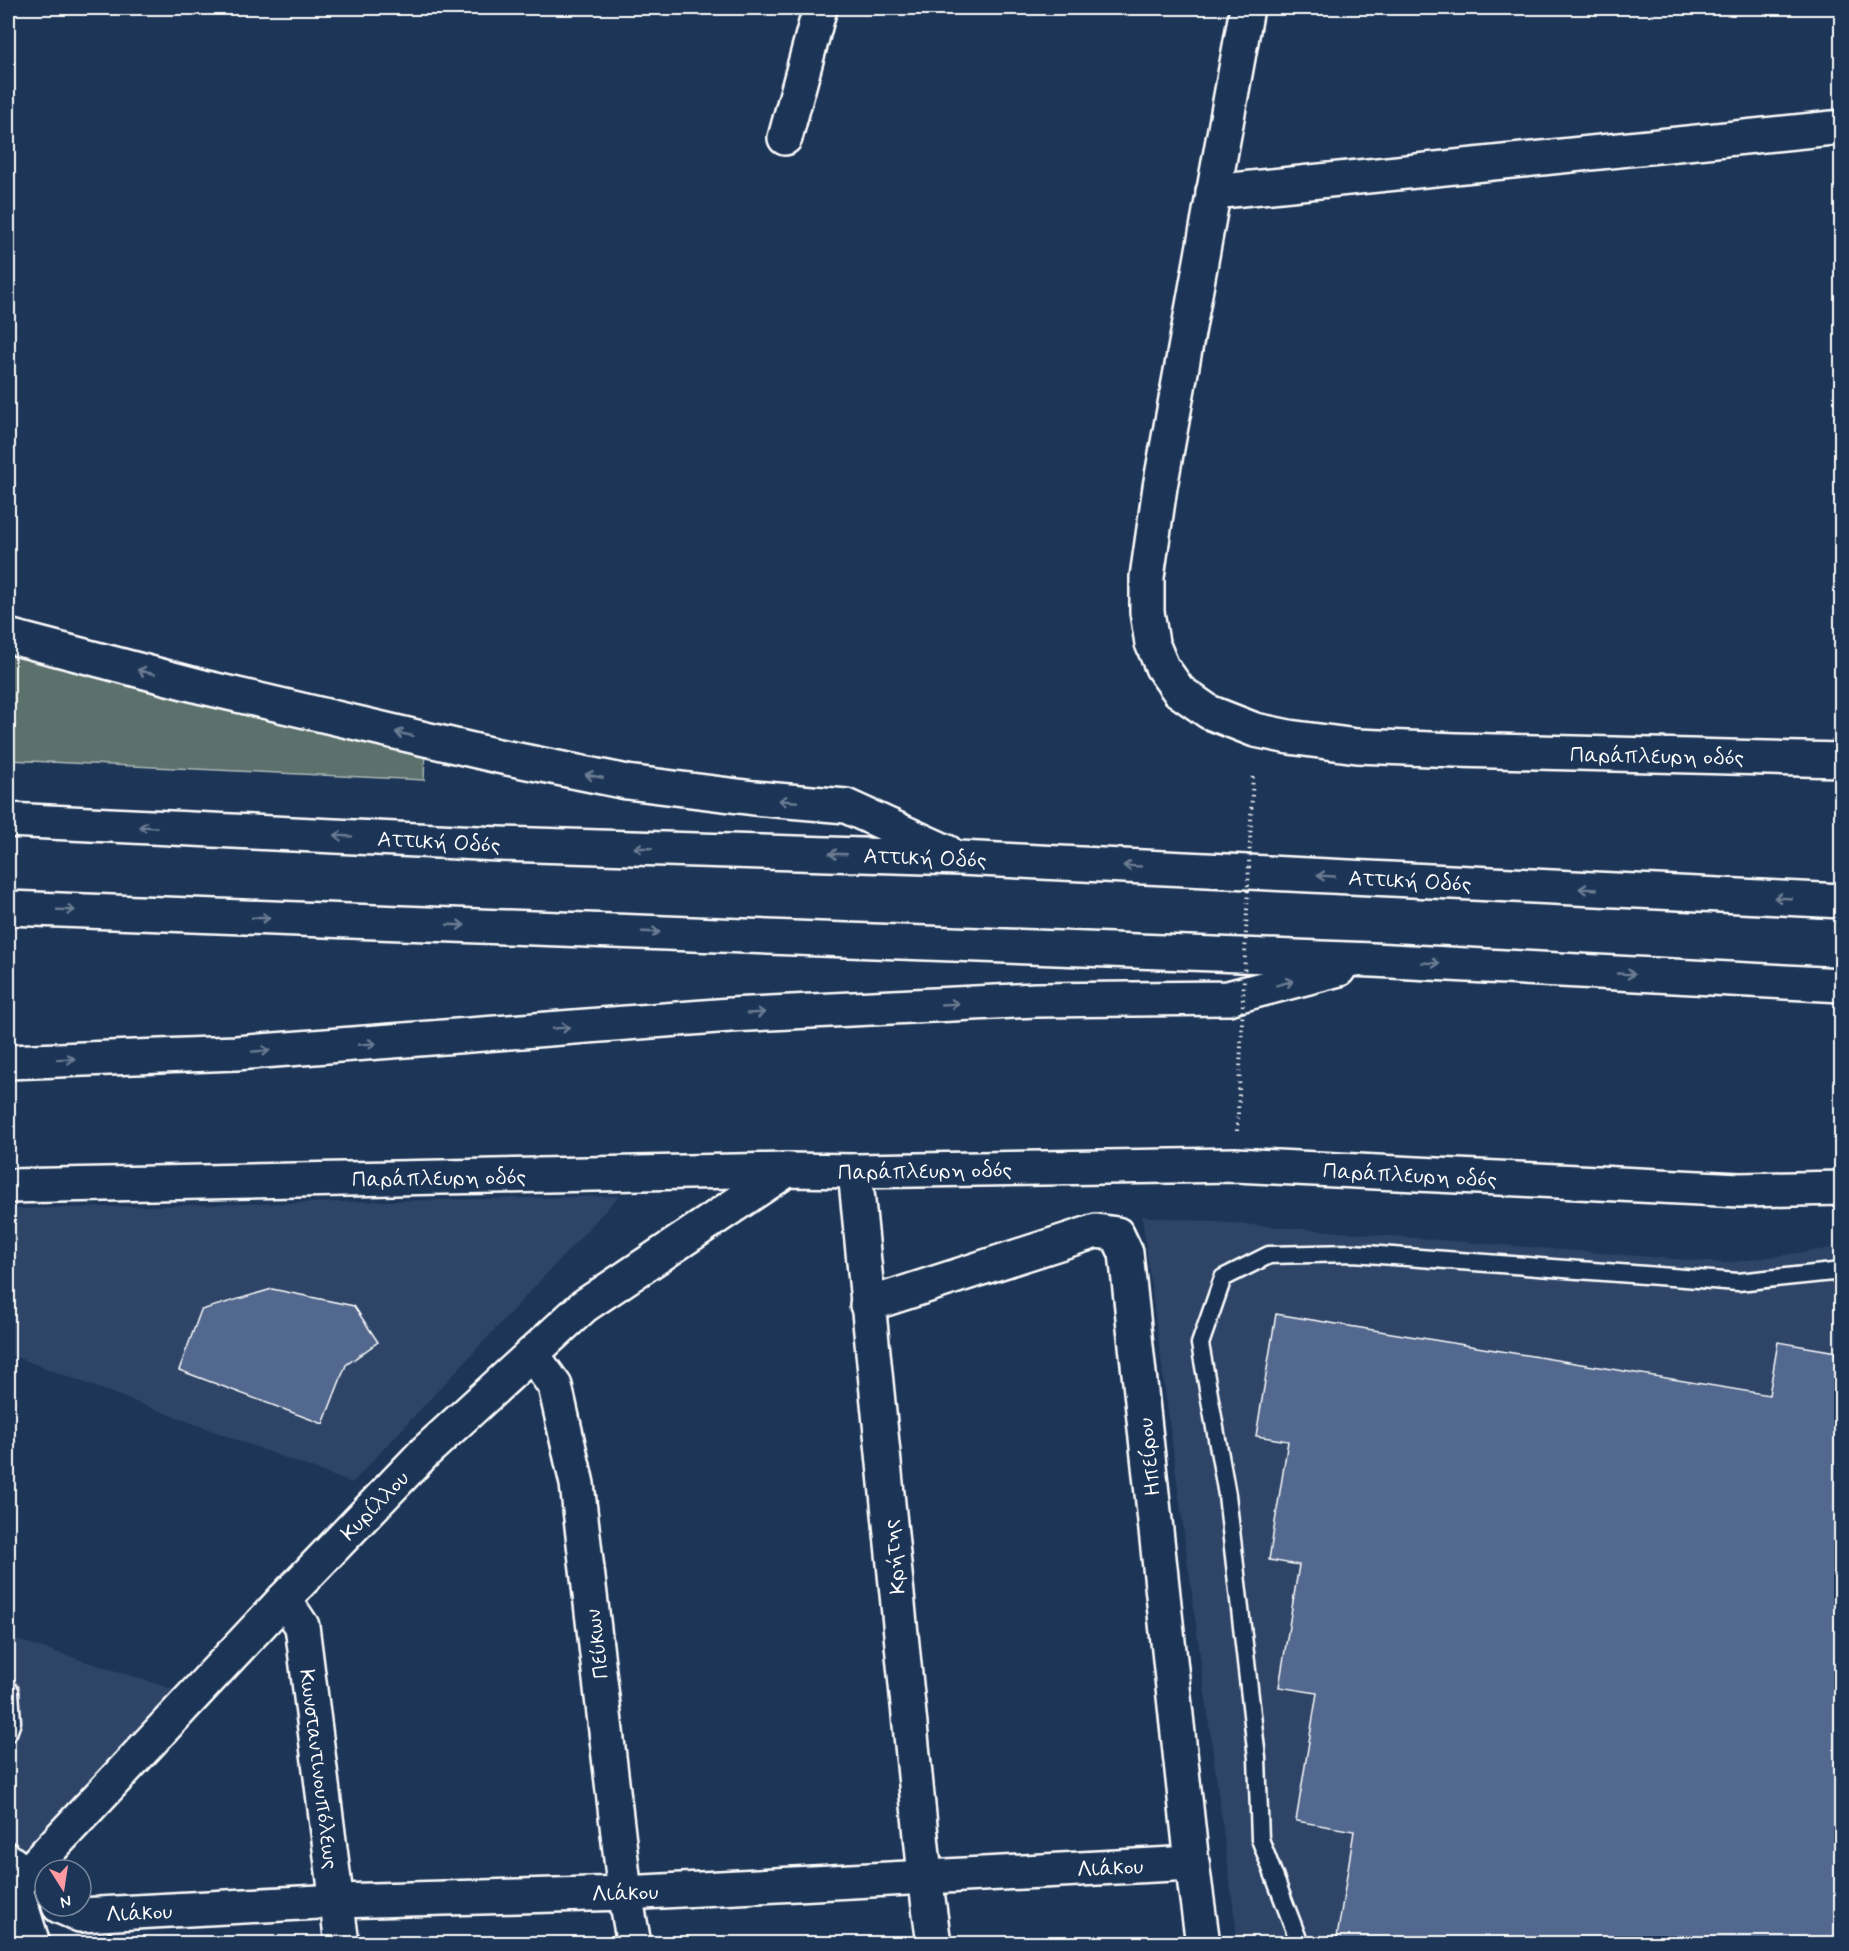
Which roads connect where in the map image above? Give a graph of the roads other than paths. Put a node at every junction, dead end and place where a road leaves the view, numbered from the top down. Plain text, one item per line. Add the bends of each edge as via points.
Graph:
1 (820, 8) edge
2 (1247, 8) edge
3 (1842, 127) edge
4 (785, 138) dead end
5 (1213, 192) junction
6 (8, 636) edge
7 (1842, 760) edge
8 (8, 820) edge
9 (959, 858) junction
10 (1842, 901) edge
11 (8, 908) edge
12 (1373, 960) junction
13 (1842, 985) edge
14 (8, 1062) edge
15 (788, 1170) junction
16 (855, 1171) junction
17 (8, 1186) edge
18 (1842, 1188) edge
19 (1842, 1271) edge
20 (867, 1305) junction
21 (532, 1354) junction
22 (284, 1599) junction
23 (8, 1689) edge
24 (8, 1733) edge
25 (1192, 1863) junction
26 (15, 1874) edge
27 (925, 1876) junction
28 (33, 1890) edge
29 (625, 1893) junction
30 (337, 1901) junction
31 (93, 1915) edge
32 (33, 1944) edge
33 (342, 1944) edge
34 (634, 1944) edge
35 (934, 1944) edge
36 (1203, 1944) edge
37 (1300, 1944) edge

1 - 4 main road
2 - 5 main road, Παράπλευρη οδός
3 - 5 main road
5 - 7 main road, Παράπλευρη οδός via 1147,577 1152,643 1162,668 1179,691 1209,712 1255,730 1357,746
9 -> 6 main road via 846,806 627,782 498,756 203,687
9 -> 8 main road, Αττική Οδός via 499,844
10 -> 9 main road, Αττική Οδός
11 -> 12 main road
12 -> 13 main road
14 -> 12 main road via 236,1053 730,1015 1036,1000 1228,998
15 - 16 main road, Παράπλευρη οδός
15 - 17 main road, Παράπλευρη οδός
15 - 21 main road, Κυρίλλου via 584,1306
16 - 18 main road, Παράπλευρη οδός via 1235,1165 1729,1190
16 - 20 main road, Κρήτης
19 - 37 lane via 1738,1282 1353,1253 1269,1255 1223,1278 1200,1344 1227,1495 1257,1758 1260,1839
20 - 25 main road, Ηπείρου via 1096,1230 1118,1234 1126,1253
20 - 27 main road, Κρήτης
21 - 22 main road, Κυρίλλου via 425,1452
21 - 29 main road, Πεύκων via 555,1386 577,1484
22 - 26 main road, Κυρίλλου
22 - 30 main road, Κωνσταντινουπόλεως via 302,1626
23 - 24 lane via 12,1722
25 - 27 main road, Λιάκου
25 - 36 main road, Ηπείρου
26 - 28 main road
26 - 32 main road
27 - 29 main road, Λιάκου
27 - 35 main road, Κρήτης
29 - 30 main road, Λιάκου
29 - 34 main road, Πεύκων
30 - 31 main road, Λιάκου
30 - 33 main road, Κωνσταντινουπόλεως

